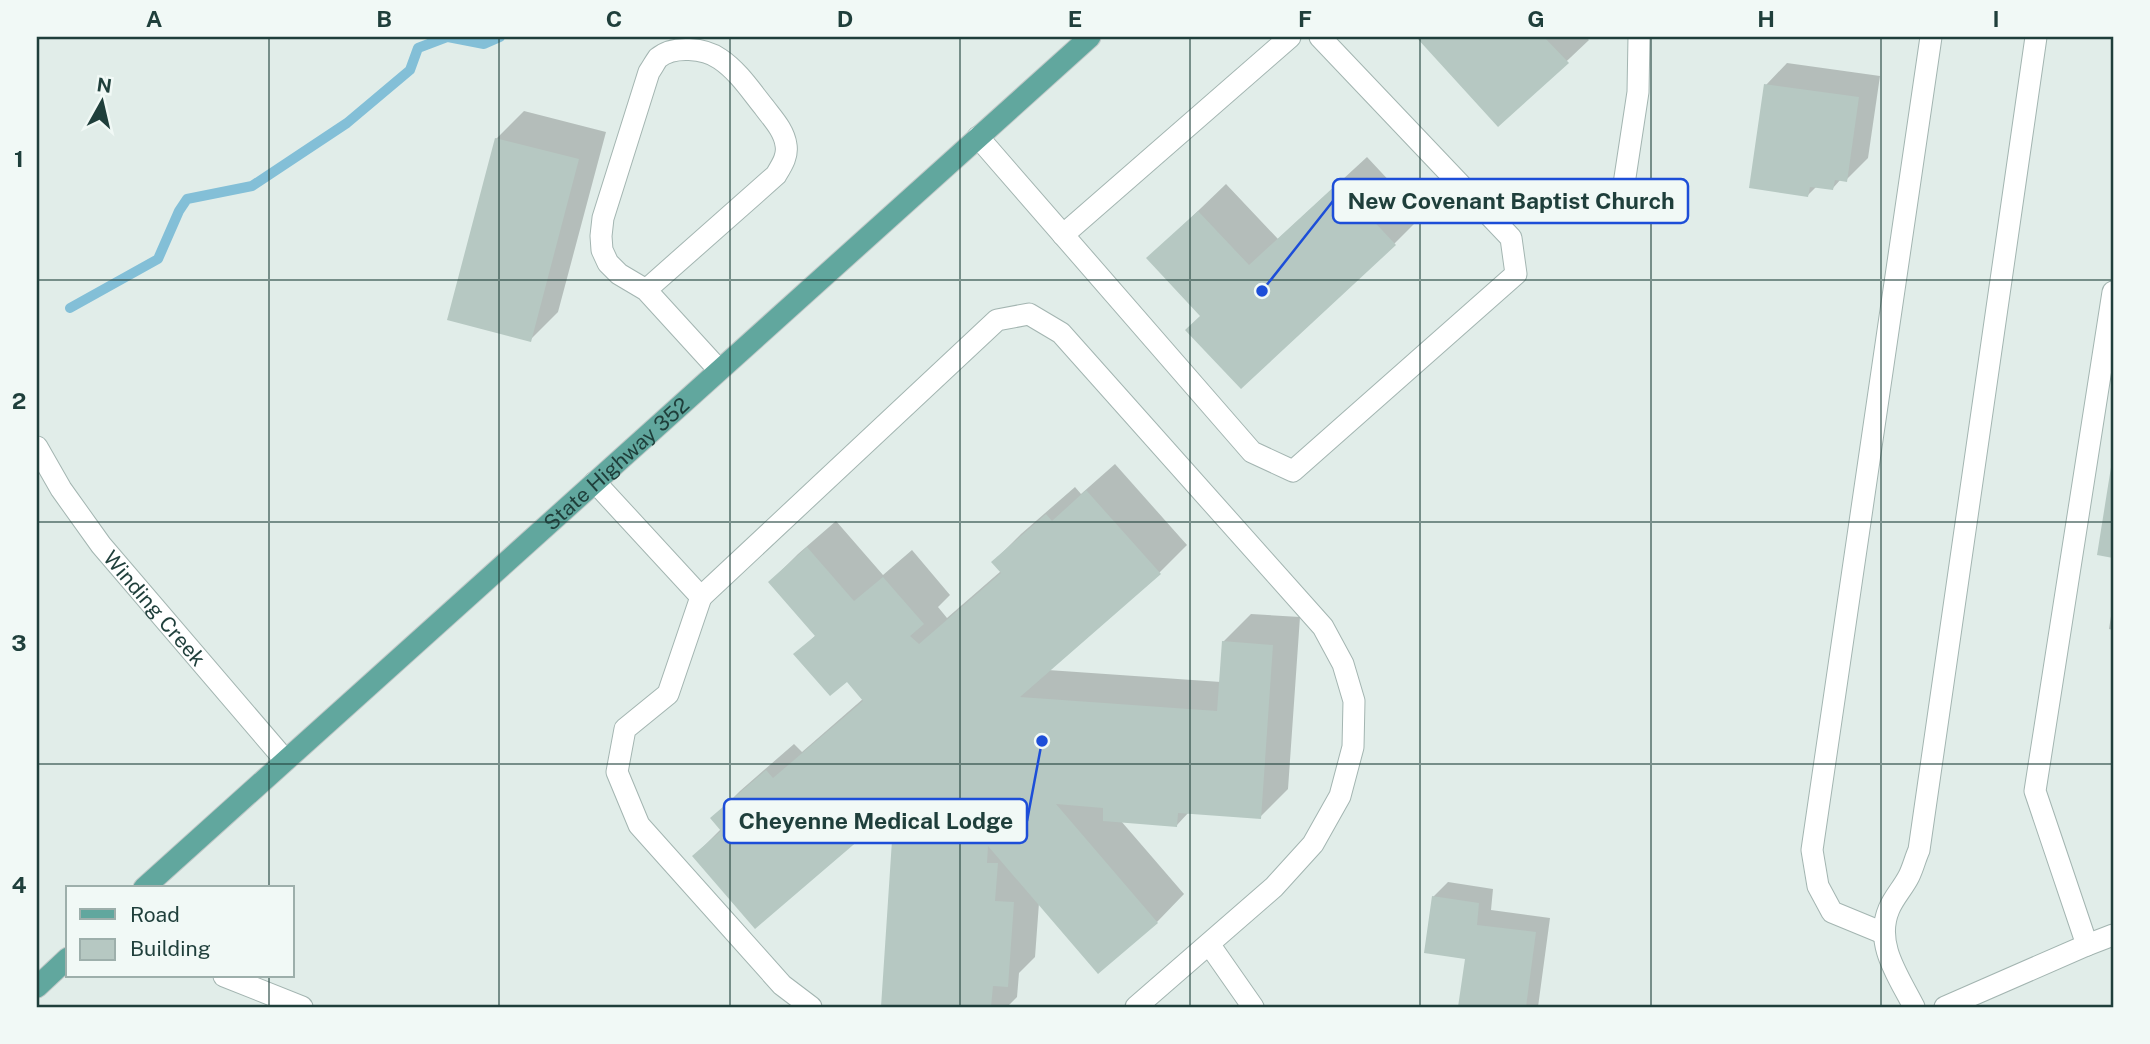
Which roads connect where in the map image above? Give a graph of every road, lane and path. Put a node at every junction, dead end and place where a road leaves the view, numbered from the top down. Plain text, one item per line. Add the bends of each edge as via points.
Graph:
1 (1090, 37) edge
2 (1290, 37) edge
3 (1320, 37) edge
4 (1639, 37) edge
5 (1931, 37) edge
6 (2036, 37) edge
7 (978, 137) junction
8 (1624, 184) dead end
9 (1063, 235) junction
10 (646, 290) junction
11 (2113, 292) edge
12 (719, 370) junction
13 (37, 447) edge
14 (595, 482) junction
15 (701, 597) junction
16 (285, 760) junction
17 (146, 886) edge
18 (1883, 933) junction
19 (2113, 935) edge
20 (1209, 944) junction
21 (2087, 945) junction
22 (66, 960) edge
23 (228, 978) edge
24 (39, 984) edge
25 (302, 1007) edge
26 (810, 1007) edge
27 (1136, 1007) edge
28 (1253, 1007) edge
29 (1914, 1007) edge
30 (1945, 1007) edge

1 - 7 main road, State Highway 352
2 - 9 street
3 - 9 street via 1511,239 1516,274 1293,471 1252,452
4 - 8 street via 1638,92
5 - 18 street via 1812,850 1818,886 1832,912
6 - 18 street via 1919,850 1887,912
7 - 9 street
7 - 12 main road, State Highway 352
10 - 10 street via 608,262 602,250 603,218 649,72 668,52 704,51 720,58 746,83 780,129 786,156 776,175
10 - 12 street
11 - 21 street via 2035,791
12 - 14 main road, State Highway 352
13 - 16 street, Winding Creek via 101,545
14 - 15 street
14 - 16 main road, State Highway 352
15 - 20 street via 997,320 1029,314 1061,333 1323,627 1343,664 1354,701 1353,747 1340,796 1314,844 1274,887
15 - 26 street via 668,694 625,729 617,772 639,825 782,985
16 - 17 main road, State Highway 352
18 - 29 street via 1888,955
19 - 21 street
20 - 27 street
20 - 28 street
21 - 30 street
22 - 24 main road
23 - 25 street

